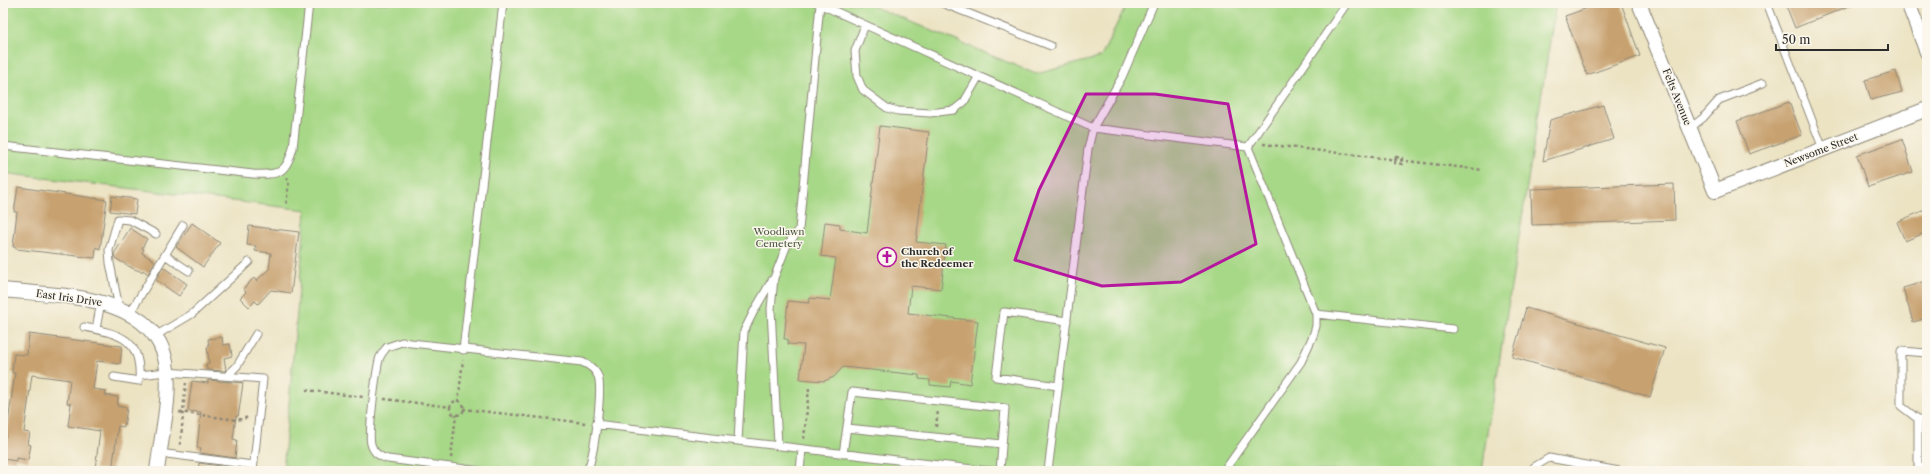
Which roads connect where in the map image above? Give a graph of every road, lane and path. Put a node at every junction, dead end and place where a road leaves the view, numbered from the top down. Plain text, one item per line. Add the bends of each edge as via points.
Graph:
1 (309, 3) edge
2 (503, 3) edge
3 (942, 3) edge
4 (1154, 3) edge
5 (1347, 3) edge
6 (1639, 3) edge
7 (1767, 3) edge
8 (1908, 3) edge
9 (818, 4) edge
10 (865, 25) junction
11 (1051, 46) dead end
12 (1927, 52) edge
13 (979, 76) junction
14 (1763, 83) dead end
15 (1927, 108) edge
16 (1093, 128) junction
17 (1690, 128) junction
18 (1250, 145) junction
19 (3, 146) edge
20 (1823, 149) junction
21 (1483, 170) dead end
22 (281, 171) junction
23 (1715, 191) joint
24 (286, 206) dead end
25 (183, 225) dead end
26 (156, 234) dead end
27 (165, 255) junction
28 (249, 262) dead end
29 (189, 271) dead end
30 (774, 278) junction
31 (3, 290) edge
32 (101, 302) junction
33 (124, 310) junction
34 (1316, 314) junction
35 (1067, 321) junction
36 (84, 327) dead end
37 (96, 329) junction
38 (1453, 330) dead end
39 (256, 334) dead end
40 (155, 336) junction
41 (464, 350) junction
42 (1927, 353) edge
43 (166, 372) junction
44 (140, 374) junction
45 (187, 374) junction
46 (227, 376) junction
47 (114, 378) dead end
48 (1058, 386) junction
49 (810, 388) dead end
50 (458, 402) junction
51 (463, 409) junction
52 (165, 410) junction
53 (183, 413) junction
54 (259, 415) junction
55 (456, 415) junction
56 (1918, 419) junction
57 (1927, 419) edge
58 (596, 424) junction
59 (847, 428) junction
60 (738, 441) junction
61 (1002, 444) junction
62 (778, 446) junction
63 (802, 449) junction
64 (159, 453) junction
65 (843, 454) junction
66 (179, 456) junction
67 (253, 468) edge
68 (450, 468) junction
69 (1927, 470) edge
70 (157, 471) edge
71 (481, 471) edge
72 (586, 471) edge
73 (800, 471) edge
74 (988, 471) edge
75 (1000, 471) edge
76 (1048, 471) edge
77 (1224, 471) edge
78 (1532, 471) edge
79 (1619, 471) edge

1 - 22 lane via 293,148 287,166
2 - 41 lane
3 - 11 lane
4 - 16 lane via 1122,77
5 - 18 lane
6 - 17 street, Felts Avenue
7 - 20 lane
8 - 12 street
9 - 10 lane
9 - 30 lane via 799,230 787,245
10 - 13 lane
10 - 13 lane via 855,51 857,76 863,90 887,108 930,114 954,110 964,102
13 - 16 lane
14 - 17 lane via 1719,100
15 - 20 street, Newsome Street
16 - 18 lane
16 - 35 lane via 1088,149
17 - 23 street, Felts Avenue
18 - 21 path
18 - 34 lane
19 - 22 lane via 254,174 269,175
20 - 23 street, Newsome Street
22 - 24 path via 289,181
25 - 27 lane
26 - 33 lane via 130,220 118,219 109,250 110,263
27 - 29 lane
27 - 33 lane
28 - 40 lane via 192,314
30 - 60 lane via 744,331
30 - 62 lane via 771,309
31 - 32 street, East Iris Drive
32 - 33 street, East Iris Drive
32 - 37 lane
33 - 40 street, East Iris Drive via 145,324
34 - 38 lane
34 - 77 lane via 1313,336 1301,362
35 - 48 lane
35 - 48 lane via 1004,312 996,377
36 - 37 lane
37 - 44 lane via 112,332 131,345 139,361
39 - 46 lane
40 - 43 street, East Iris Drive via 163,352
41 - 50 path
41 - 58 lane via 587,364 596,372 600,383
41 - 68 lane via 402,342 387,347 379,359 370,434 372,447 382,457
42 - 56 lane via 1901,351 1901,406
43 - 44 lane
43 - 45 lane
43 - 52 street, East Iris Drive
44 - 47 lane via 139,381
45 - 46 lane
45 - 53 path
46 - 54 lane via 263,379
48 - 76 lane
49 - 63 path
50 - 51 path via 462,404
50 - 55 path via 450,408
51 - 55 path
51 - 58 path
52 - 53 path
52 - 64 street, East Iris Drive
53 - 54 path via 237,420
53 - 66 path
54 - 67 lane
55 - 68 path
56 - 57 lane
56 - 69 lane via 1918,466
58 - 60 lane
58 - 72 lane via 591,461
59 - 61 lane
59 - 61 lane via 852,392 1005,408
59 - 65 lane
60 - 62 lane
61 - 75 lane
62 - 63 lane
63 - 65 lane
63 - 73 lane
64 - 66 lane
64 - 70 street, East Iris Drive
65 - 74 lane
66 - 67 lane
68 - 71 lane
78 - 79 lane via 1549,458

